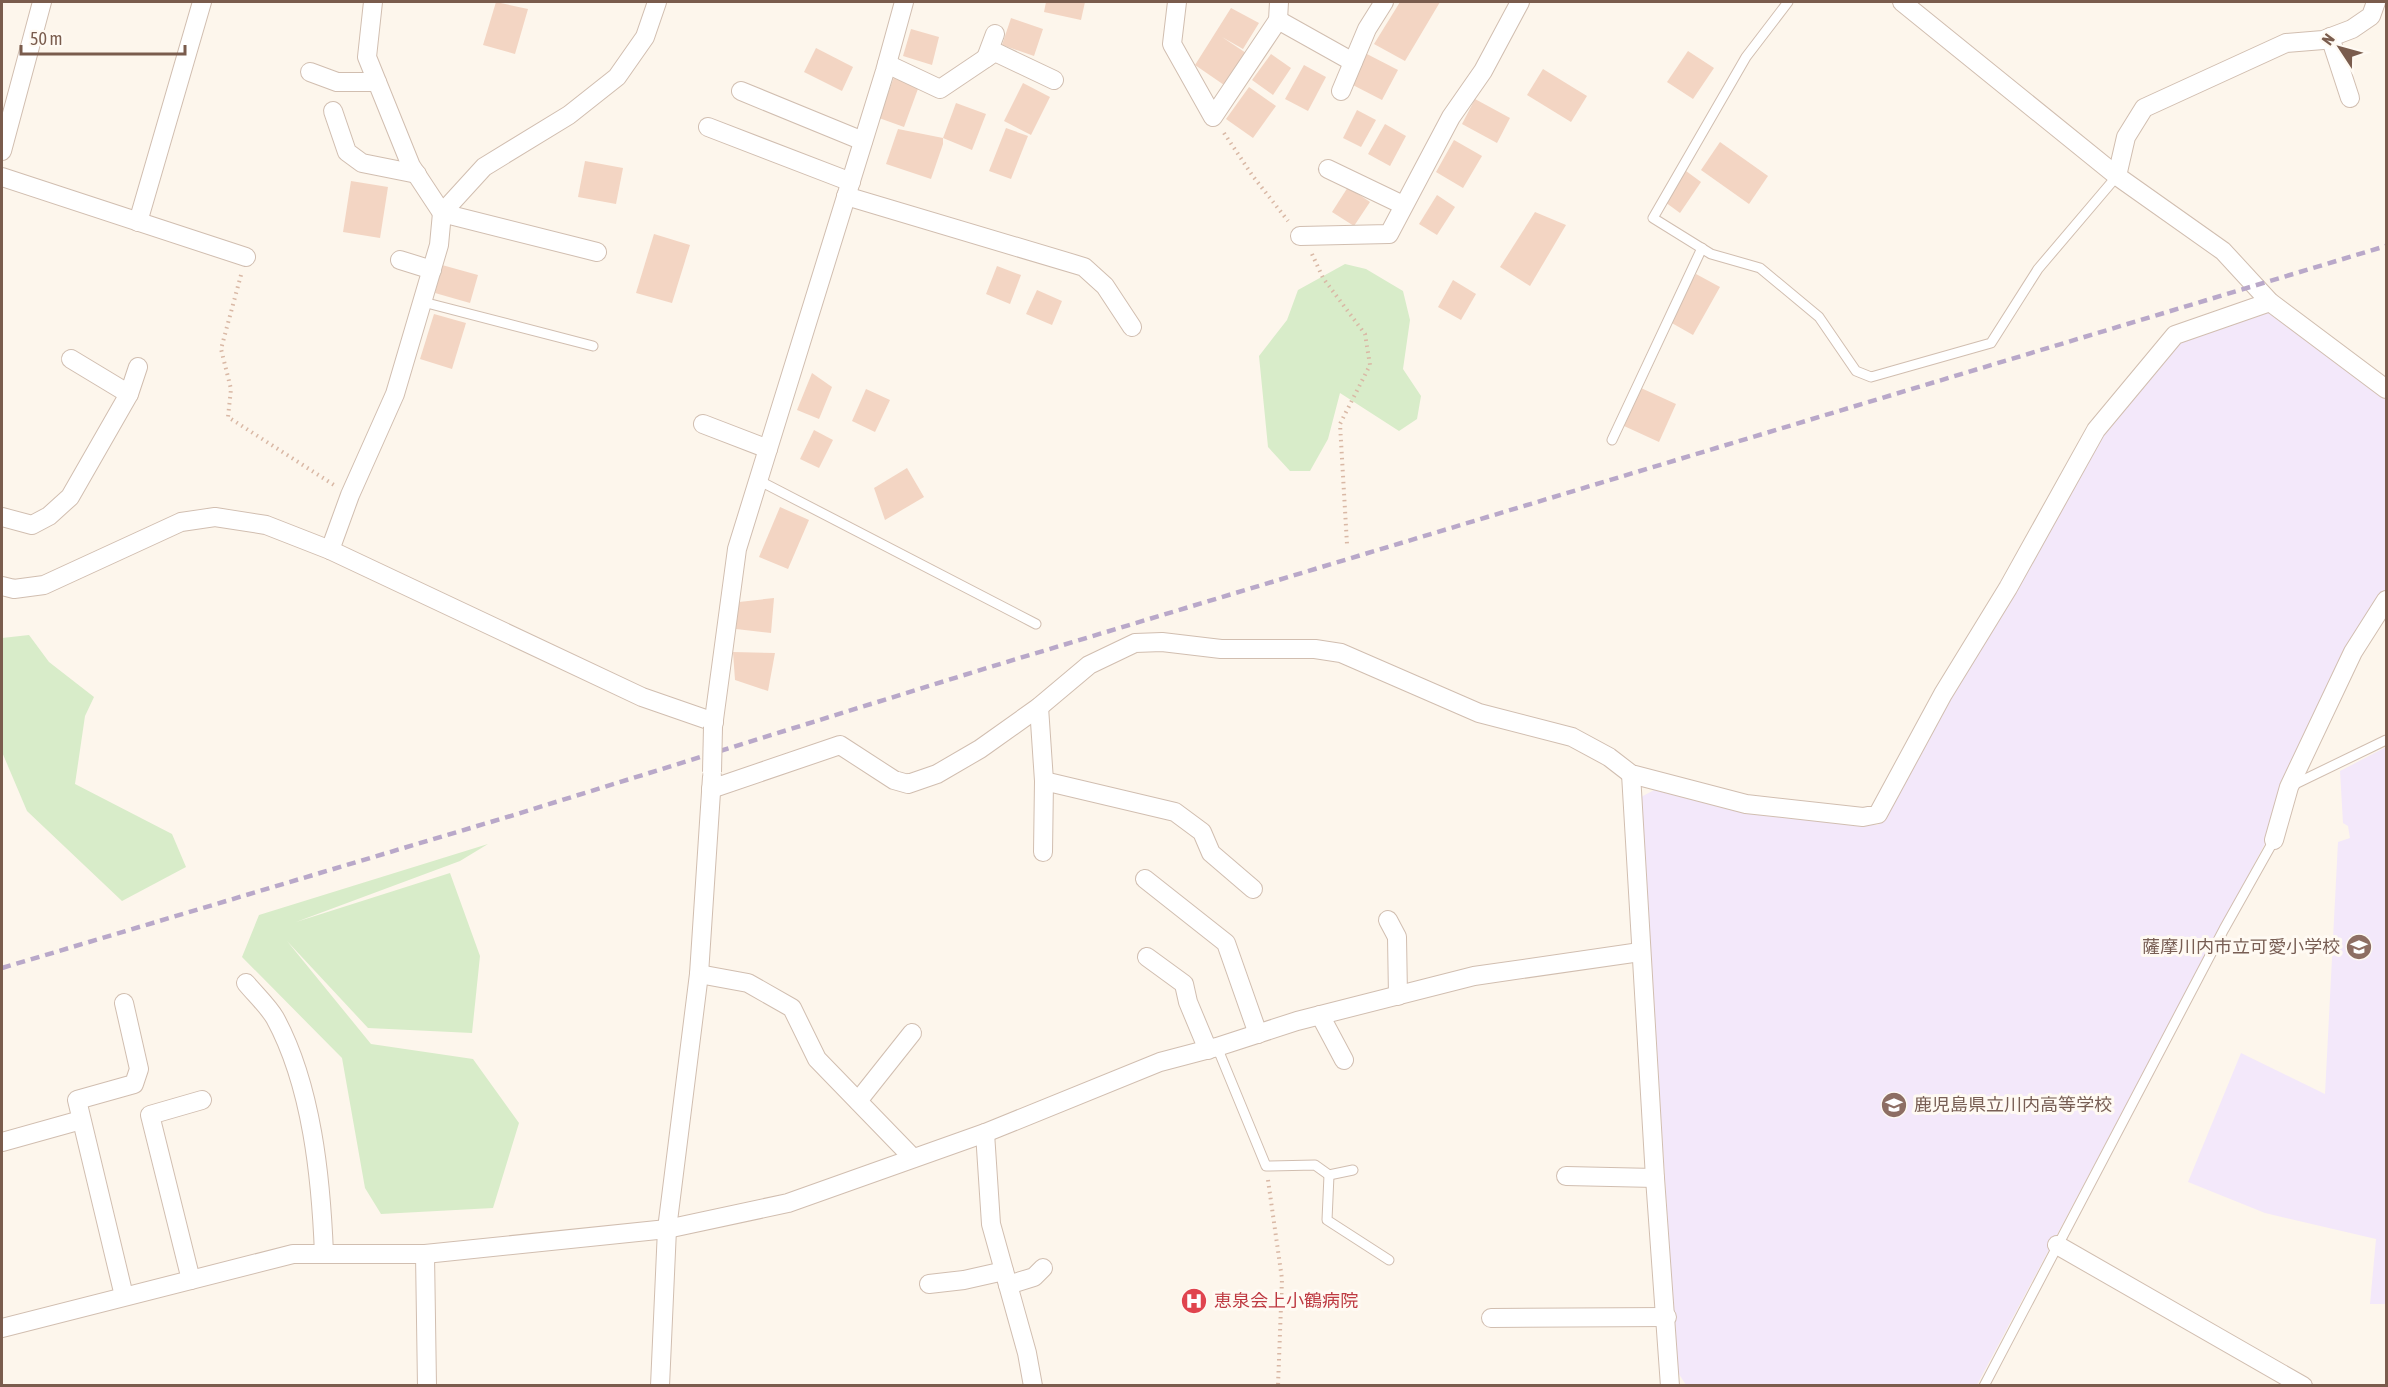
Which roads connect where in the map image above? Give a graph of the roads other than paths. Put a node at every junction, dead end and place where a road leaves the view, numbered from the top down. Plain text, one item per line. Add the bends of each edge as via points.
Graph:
1 (42, 2) edge
2 (201, 2) edge
3 (373, 2) edge
4 (657, 2) edge
5 (904, 2) edge
6 (1177, 2) edge
7 (1279, 2) edge
8 (1384, 2) edge
9 (1520, 2) edge
10 (1788, 2) edge
11 (1902, 2) edge
12 (2376, 2) edge
13 (1278, 20) junction
14 (995, 34) dead end
15 (2330, 37) junction
16 (986, 58) junction
17 (1353, 62) junction
18 (887, 64) junction
19 (310, 72) dead end
20 (1054, 80) dead end
21 (377, 81) junction
22 (741, 91) dead end
23 (1341, 91) dead end
24 (2350, 98) dead end
25 (333, 111) dead end
26 (708, 127) dead end
27 (863, 141) junction
28 (2, 151) edge
29 (1328, 170) dead end
30 (417, 174) junction
31 (2117, 176) junction
32 (2, 177) edge
33 (848, 189) junction
34 (1403, 205) junction
35 (442, 213) junction
36 (138, 222) junction
37 (1300, 236) road end
38 (1702, 248) junction
39 (597, 252) dead end
40 (246, 256) road end
41 (400, 260) dead end
42 (432, 270) junction
43 (423, 302) junction
44 (2270, 302) junction
45 (1132, 327) dead end
46 (593, 346) dead end
47 (71, 359) dead end
48 (138, 367) dead end
49 (2386, 389) edge
50 (129, 394) junction
51 (703, 424) dead end
52 (1612, 440) dead end
53 (768, 449) junction
54 (758, 480) junction
55 (2, 517) edge
56 (330, 550) junction
57 (2, 586) edge
58 (2386, 600) edge
59 (1036, 624) dead end
60 (1040, 707) junction
61 (714, 724) junction
62 (2386, 740) edge
63 (1631, 774) junction
64 (711, 781) junction
65 (1044, 781) junction
66 (2289, 787) junction
67 (2274, 840) joint
68 (1043, 852) dead end
69 (1145, 879) dead end
70 (1253, 889) dead end
71 (1388, 920) dead end
72 (1640, 952) junction
73 (1147, 957) dead end
74 (699, 974) junction
75 (246, 983) dead end
76 (1398, 996) junction
77 (124, 1003) dead end
78 (1320, 1015) junction
79 (912, 1033) dead end
80 (1258, 1034) junction
81 (1213, 1049) junction
82 (1344, 1060) dead end
83 (202, 1100) dead end
84 (858, 1101) junction
85 (81, 1120) junction
86 (985, 1133) junction
87 (2, 1142) edge
88 (913, 1158) junction
89 (1353, 1170) dead end
90 (1329, 1175) junction
91 (1566, 1176) dead end
92 (1655, 1178) junction
93 (667, 1229) junction
94 (2058, 1245) junction
95 (324, 1254) junction
96 (425, 1254) junction
97 (1389, 1260) dead end
98 (1043, 1268) dead end
99 (1006, 1278) junction
100 (191, 1280) junction
101 (929, 1284) dead end
102 (124, 1296) junction
103 (1667, 1317) junction
104 (1491, 1318) dead end
105 (2, 1328) edge
106 (427, 1386) edge
107 (660, 1386) edge
108 (1033, 1386) edge
109 (1670, 1386) edge
110 (1984, 1386) edge
111 (2304, 1386) edge

1 - 28 street
2 - 36 street
3 - 21 street via 367,57
4 - 35 street via 645,37 617,77 569,115 484,167
5 - 18 street
6 - 13 street via 1172,44 1213,117
7 - 13 street
8 - 17 street
9 - 34 street
10 - 38 lane via 1746,57 1653,218
11 - 31 street
12 - 15 street via 2372,16
13 - 17 street
14 - 16 street
15 - 24 street
15 - 31 street via 2286,43 2144,108 2127,137
16 - 18 street via 940,89
16 - 20 street via 995,52
17 - 23 street
18 - 27 street
19 - 21 street via 337,82
21 - 30 street
22 - 27 street
25 - 30 street via 347,152 362,163
26 - 33 street
27 - 33 street
29 - 34 street
30 - 35 street
31 - 38 lane via 2038,269 1991,343 1871,377 1856,371 1819,317 1760,268
31 - 44 street via 2223,251
32 - 36 street
33 - 45 street via 1084,267 1105,286
33 - 53 street
34 - 37 street via 1389,234
35 - 39 street
35 - 42 street
36 - 40 street
38 - 52 lane
41 - 42 street
42 - 43 street
43 - 46 lane
43 - 56 street via 395,394
44 - 49 street
44 - 63 street via 2175,335 2096,430 2008,588 1942,694 1878,814 1863,817 1746,804
47 - 50 street
48 - 50 street
50 - 55 street via 70,497 32,525
51 - 53 street
53 - 54 street
54 - 59 lane
54 - 61 street via 737,549
56 - 57 street via 266,525 215,517 181,522 44,585 14,589
56 - 61 street via 642,697
58 - 66 street via 2353,652
60 - 63 street via 1089,665 1135,643 1221,649 1315,649 1341,653 1479,713 1572,737
60 - 64 street via 980,749 937,774 908,784 894,780 840,745
60 - 65 street
61 - 64 street, bridge
62 - 66 lane
63 - 72 street
64 - 74 street
65 - 68 street
65 - 70 street via 1175,812 1202,832 1211,853
66 - 67 street
67 - 94 lane
69 - 80 street via 1226,943
71 - 76 street via 1397,937
72 - 76 street via 1474,976
72 - 92 street
73 - 81 street via 1184,984 1188,1002
74 - 84 street via 748,983 792,1008 818,1059
74 - 93 street
75 - 95 street via 275,1017 303,1086 322,1202
76 - 78 street
77 - 85 street via 139,1069 135,1084 77,1100
78 - 80 street
78 - 82 street
79 - 84 street
80 - 81 street
81 - 86 street via 1160,1062
81 - 90 lane via 1266,1166 1315,1165
83 - 100 street via 150,1115
84 - 88 street
85 - 87 street
85 - 102 street
86 - 88 street
86 - 99 street via 991,1224
88 - 93 street via 788,1203
89 - 90 lane
90 - 97 lane via 1327,1220
91 - 92 street
92 - 103 street
93 - 96 street
93 - 107 street
94 - 110 lane
94 - 111 street
95 - 96 street
95 - 100 street via 293,1254
96 - 106 street
98 - 99 street via 1034,1277
99 - 101 street
99 - 108 street via 1028,1353
100 - 102 street
102 - 105 street
103 - 104 street
103 - 109 street

